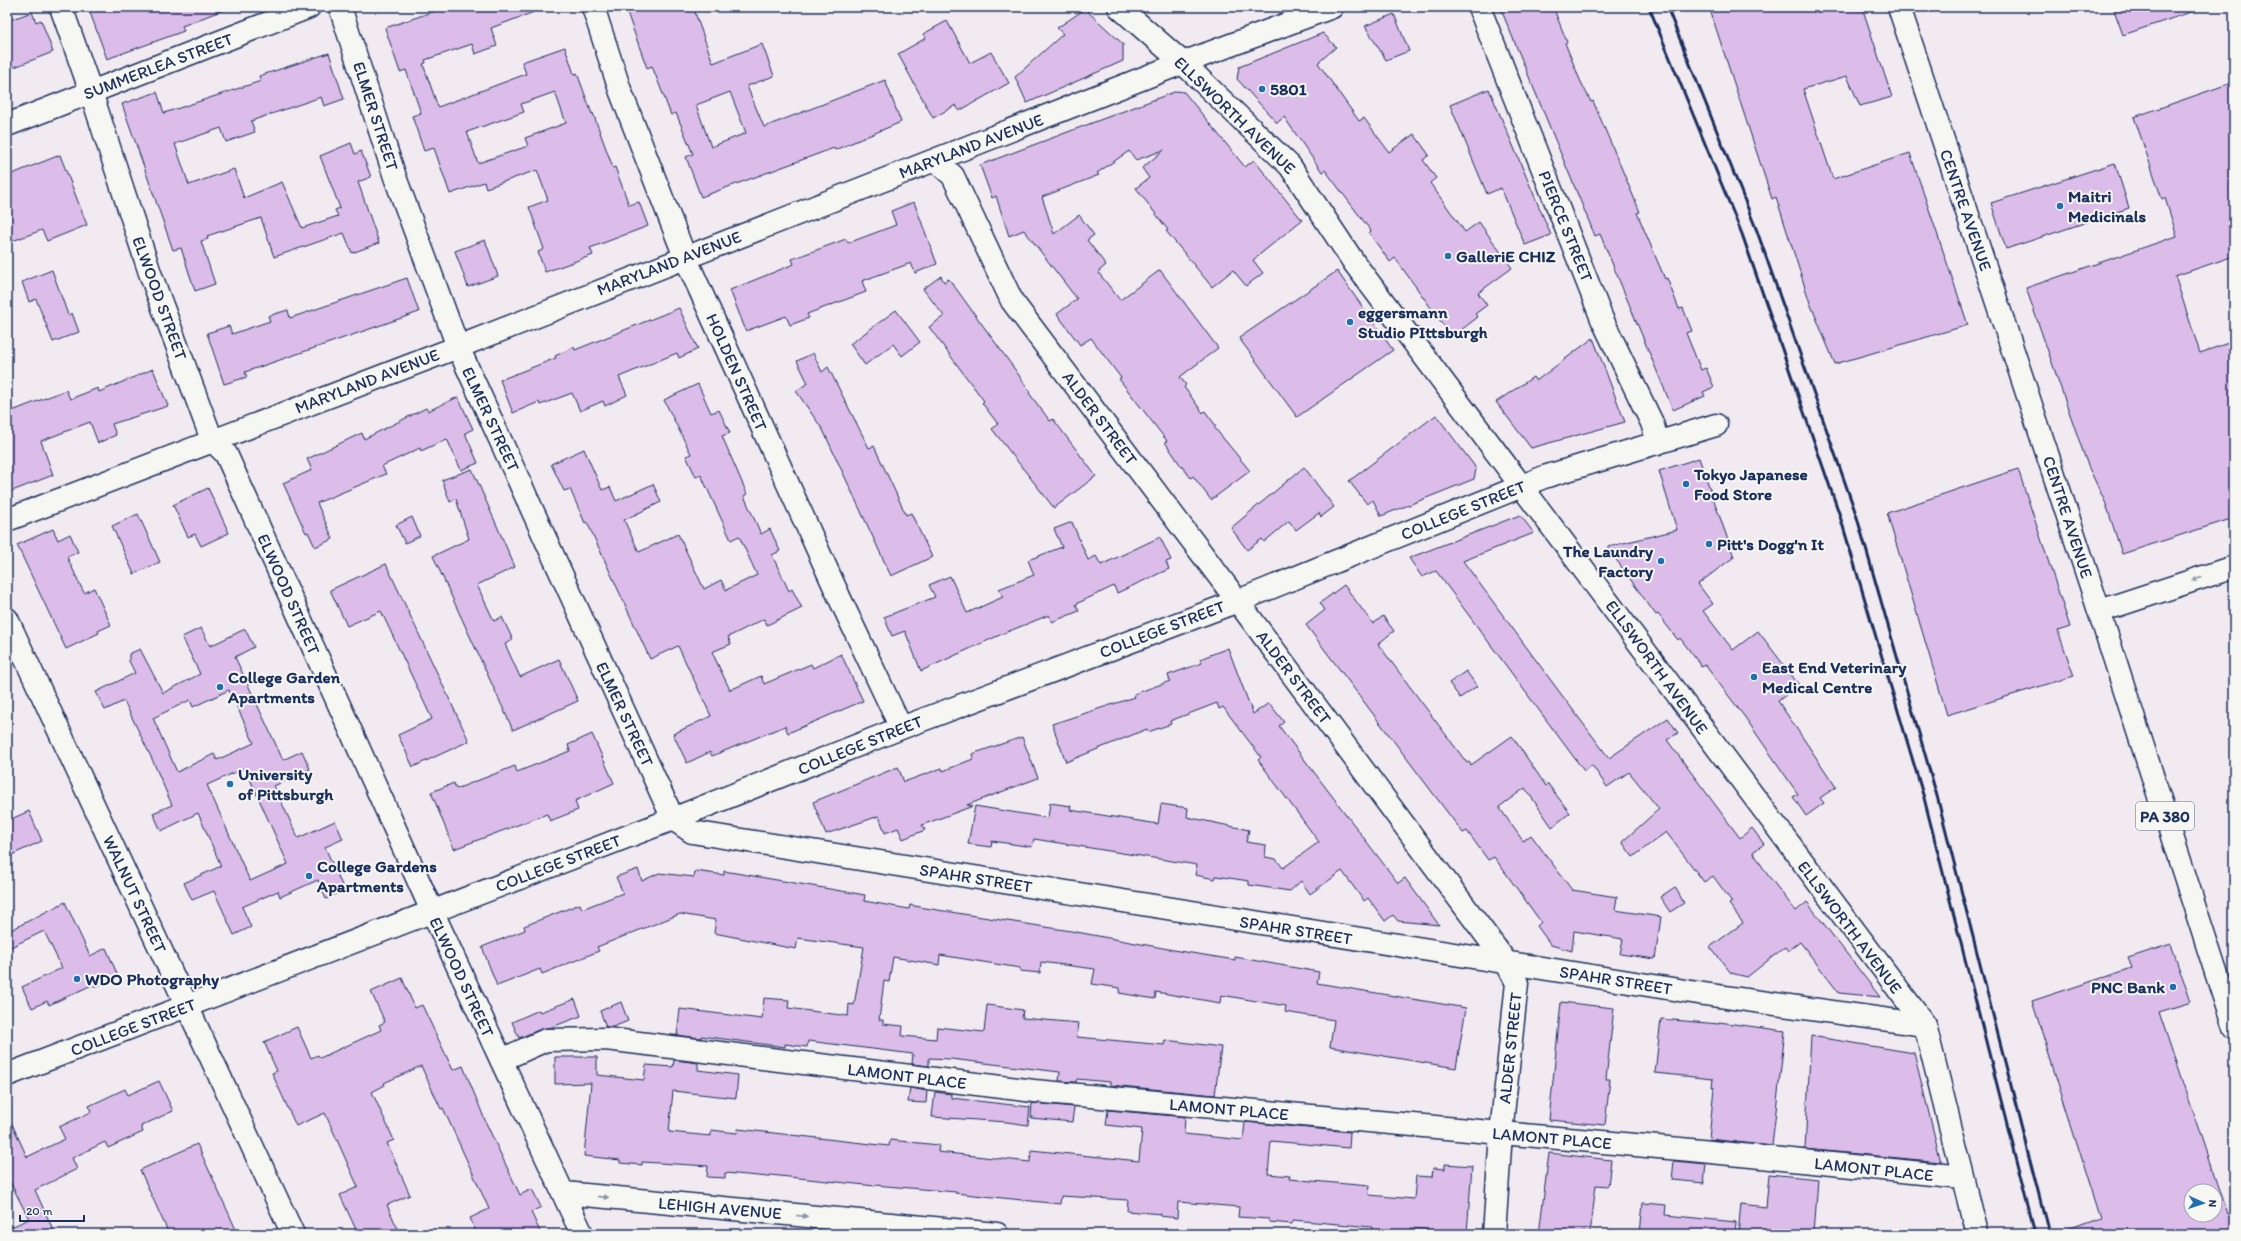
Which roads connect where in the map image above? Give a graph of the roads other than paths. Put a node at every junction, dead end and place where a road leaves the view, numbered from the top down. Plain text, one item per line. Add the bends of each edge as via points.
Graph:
1 (61, 7) edge
2 (309, 7) edge
3 (340, 7) edge
4 (593, 7) edge
5 (1119, 7) edge
6 (1332, 7) edge
7 (1479, 7) edge
8 (1899, 7) edge
9 (1183, 63) junction
10 (91, 92) junction
11 (7, 125) edge
12 (936, 161) junction
13 (685, 257) junction
14 (458, 346) junction
15 (1716, 425) dead end
16 (212, 440) junction
17 (1658, 443) junction
18 (1522, 485) junction
19 (7, 520) edge
20 (2234, 567) edge
21 (1238, 601) junction
22 (2100, 611) junction
23 (7, 619) edge
24 (901, 728) junction
25 (673, 819) junction
26 (432, 911) junction
27 (1506, 962) junction
28 (187, 1006) junction
29 (2233, 1022) edge
30 (1924, 1025) junction
31 (501, 1060) junction
32 (7, 1075) edge
33 (1501, 1133) junction
34 (1962, 1177) junction
35 (564, 1193) junction
36 (293, 1234) edge
37 (582, 1234) edge
38 (996, 1234) edge
39 (1494, 1234) edge
40 (1977, 1234) edge

1 - 10 street, ELWOOD STREET
2 - 10 street, SUMMERLEA STREET
3 - 14 street, ELMER STREET via 396,177
4 - 13 street, HOLDEN STREET via 620,90
5 - 9 street, ELLSWORTH AVENUE
6 - 9 street, MARYLAND AVENUE
7 - 17 street, PIERCE STREET via 1602,319 1652,423
8 - 22 street, CENTRE AVENUE
9 - 12 street, MARYLAND AVENUE
9 - 18 street, ELLSWORTH AVENUE via 1290,166 1356,264
10 - 11 street, SUMMERLEA STREET
10 - 16 street, ELWOOD STREET via 150,273
12 - 13 street, MARYLAND AVENUE
12 - 21 street, ALDER STREET via 953,176 1012,301
13 - 14 street, MARYLAND AVENUE
13 - 24 street, HOLDEN STREET
14 - 16 street, MARYLAND AVENUE
14 - 25 street, ELMER STREET
15 - 17 street, COLLEGE STREET
16 - 19 street, MARYLAND AVENUE
16 - 26 street, ELWOOD STREET via 226,454
17 - 18 street, COLLEGE STREET
18 - 21 street, COLLEGE STREET
18 - 30 street, ELLSWORTH AVENUE
20 -> 22 street
21 - 24 street, COLLEGE STREET
21 - 27 street, ALDER STREET
22 - 29 street, CENTRE AVENUE / PA 380
23 - 28 street, WALNUT STREET
24 - 25 street, COLLEGE STREET
25 - 26 street, COLLEGE STREET
25 - 27 street, SPAHR STREET via 692,832
26 - 28 street, COLLEGE STREET
26 - 31 street, ELWOOD STREET
27 - 30 street, SPAHR STREET via 1704,994
27 - 33 street, ALDER STREET via 1517,983
28 - 32 street, COLLEGE STREET
28 - 36 street, WALNUT STREET
30 - 34 street, ELLSWORTH AVENUE
31 - 33 street, LAMONT PLACE via 546,1040 606,1039 1034,1091
31 - 35 street, ELWOOD STREET
33 - 34 street, LAMONT PLACE
33 - 39 street, ALDER STREET
34 - 40 street, ELLSWORTH AVENUE
35 - 37 street, ELWOOD STREET
35 -> 38 street, LEHIGH AVENUE

